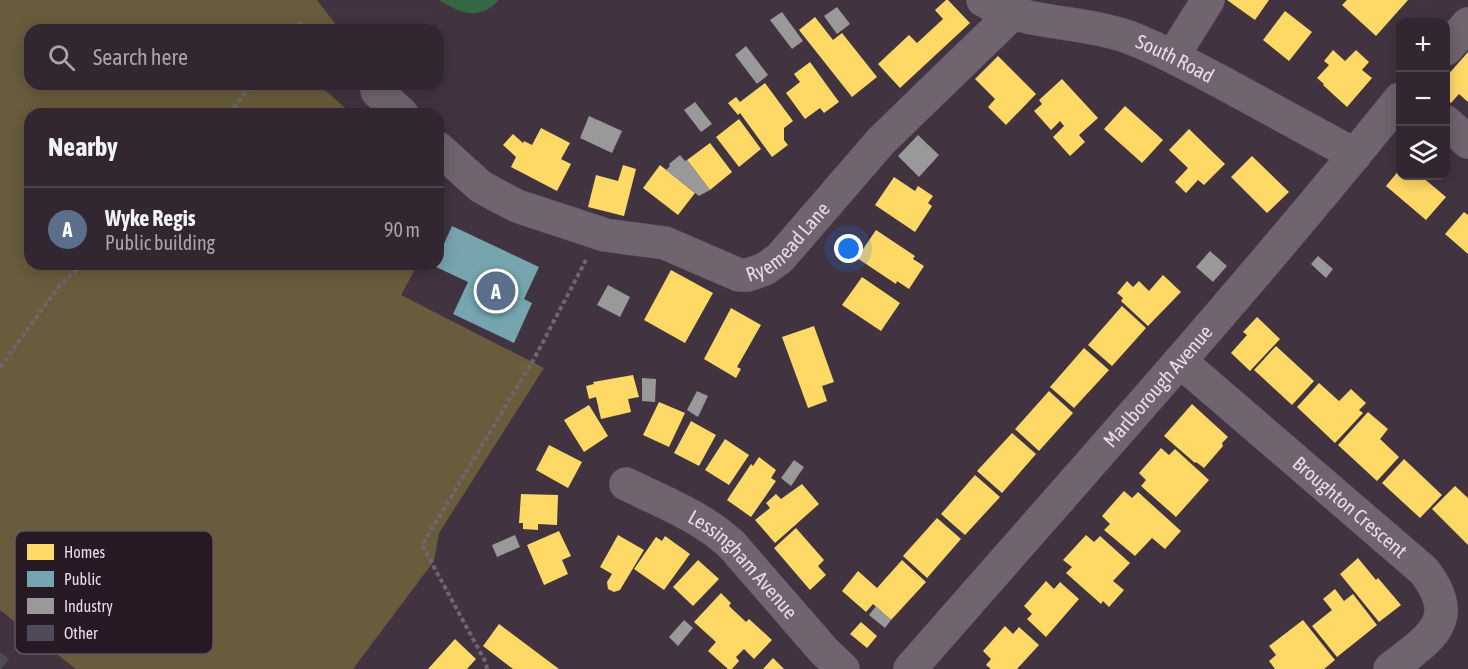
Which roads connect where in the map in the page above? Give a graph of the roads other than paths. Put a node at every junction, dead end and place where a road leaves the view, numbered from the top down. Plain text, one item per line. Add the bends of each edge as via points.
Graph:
1 (983, 0) edge
2 (1208, 0) edge
3 (1013, 13) junction
4 (1468, 24) edge
5 (1450, 44) edge
6 (1173, 56) junction
7 (377, 91) dead end
8 (1396, 105) edge
9 (395, 108) edge
10 (1450, 126) edge
11 (1468, 142) edge
12 (444, 153) edge
13 (1355, 155) junction
14 (1180, 361) junction
15 (626, 484) dead end
16 (843, 669) edge
17 (910, 669) edge
18 (1390, 669) edge

1 - 3 street, South Road
2 - 6 street
3 - 6 street, South Road via 1103,28
3 - 12 street, Ryemead Lane via 881,141 780,258 748,275 739,275 665,243 605,235 517,206 480,186
4 - 5 street
6 - 13 street, South Road
7 - 9 street
8 - 13 street, Marlborough Avenue
10 - 11 street
13 - 14 street, Marlborough Avenue
14 - 17 street, Marlborough Avenue
14 - 18 street, Broughton Crescent via 1429,578 1441,608 1438,625 1431,636
15 - 16 street, Lessingham Avenue via 719,533

